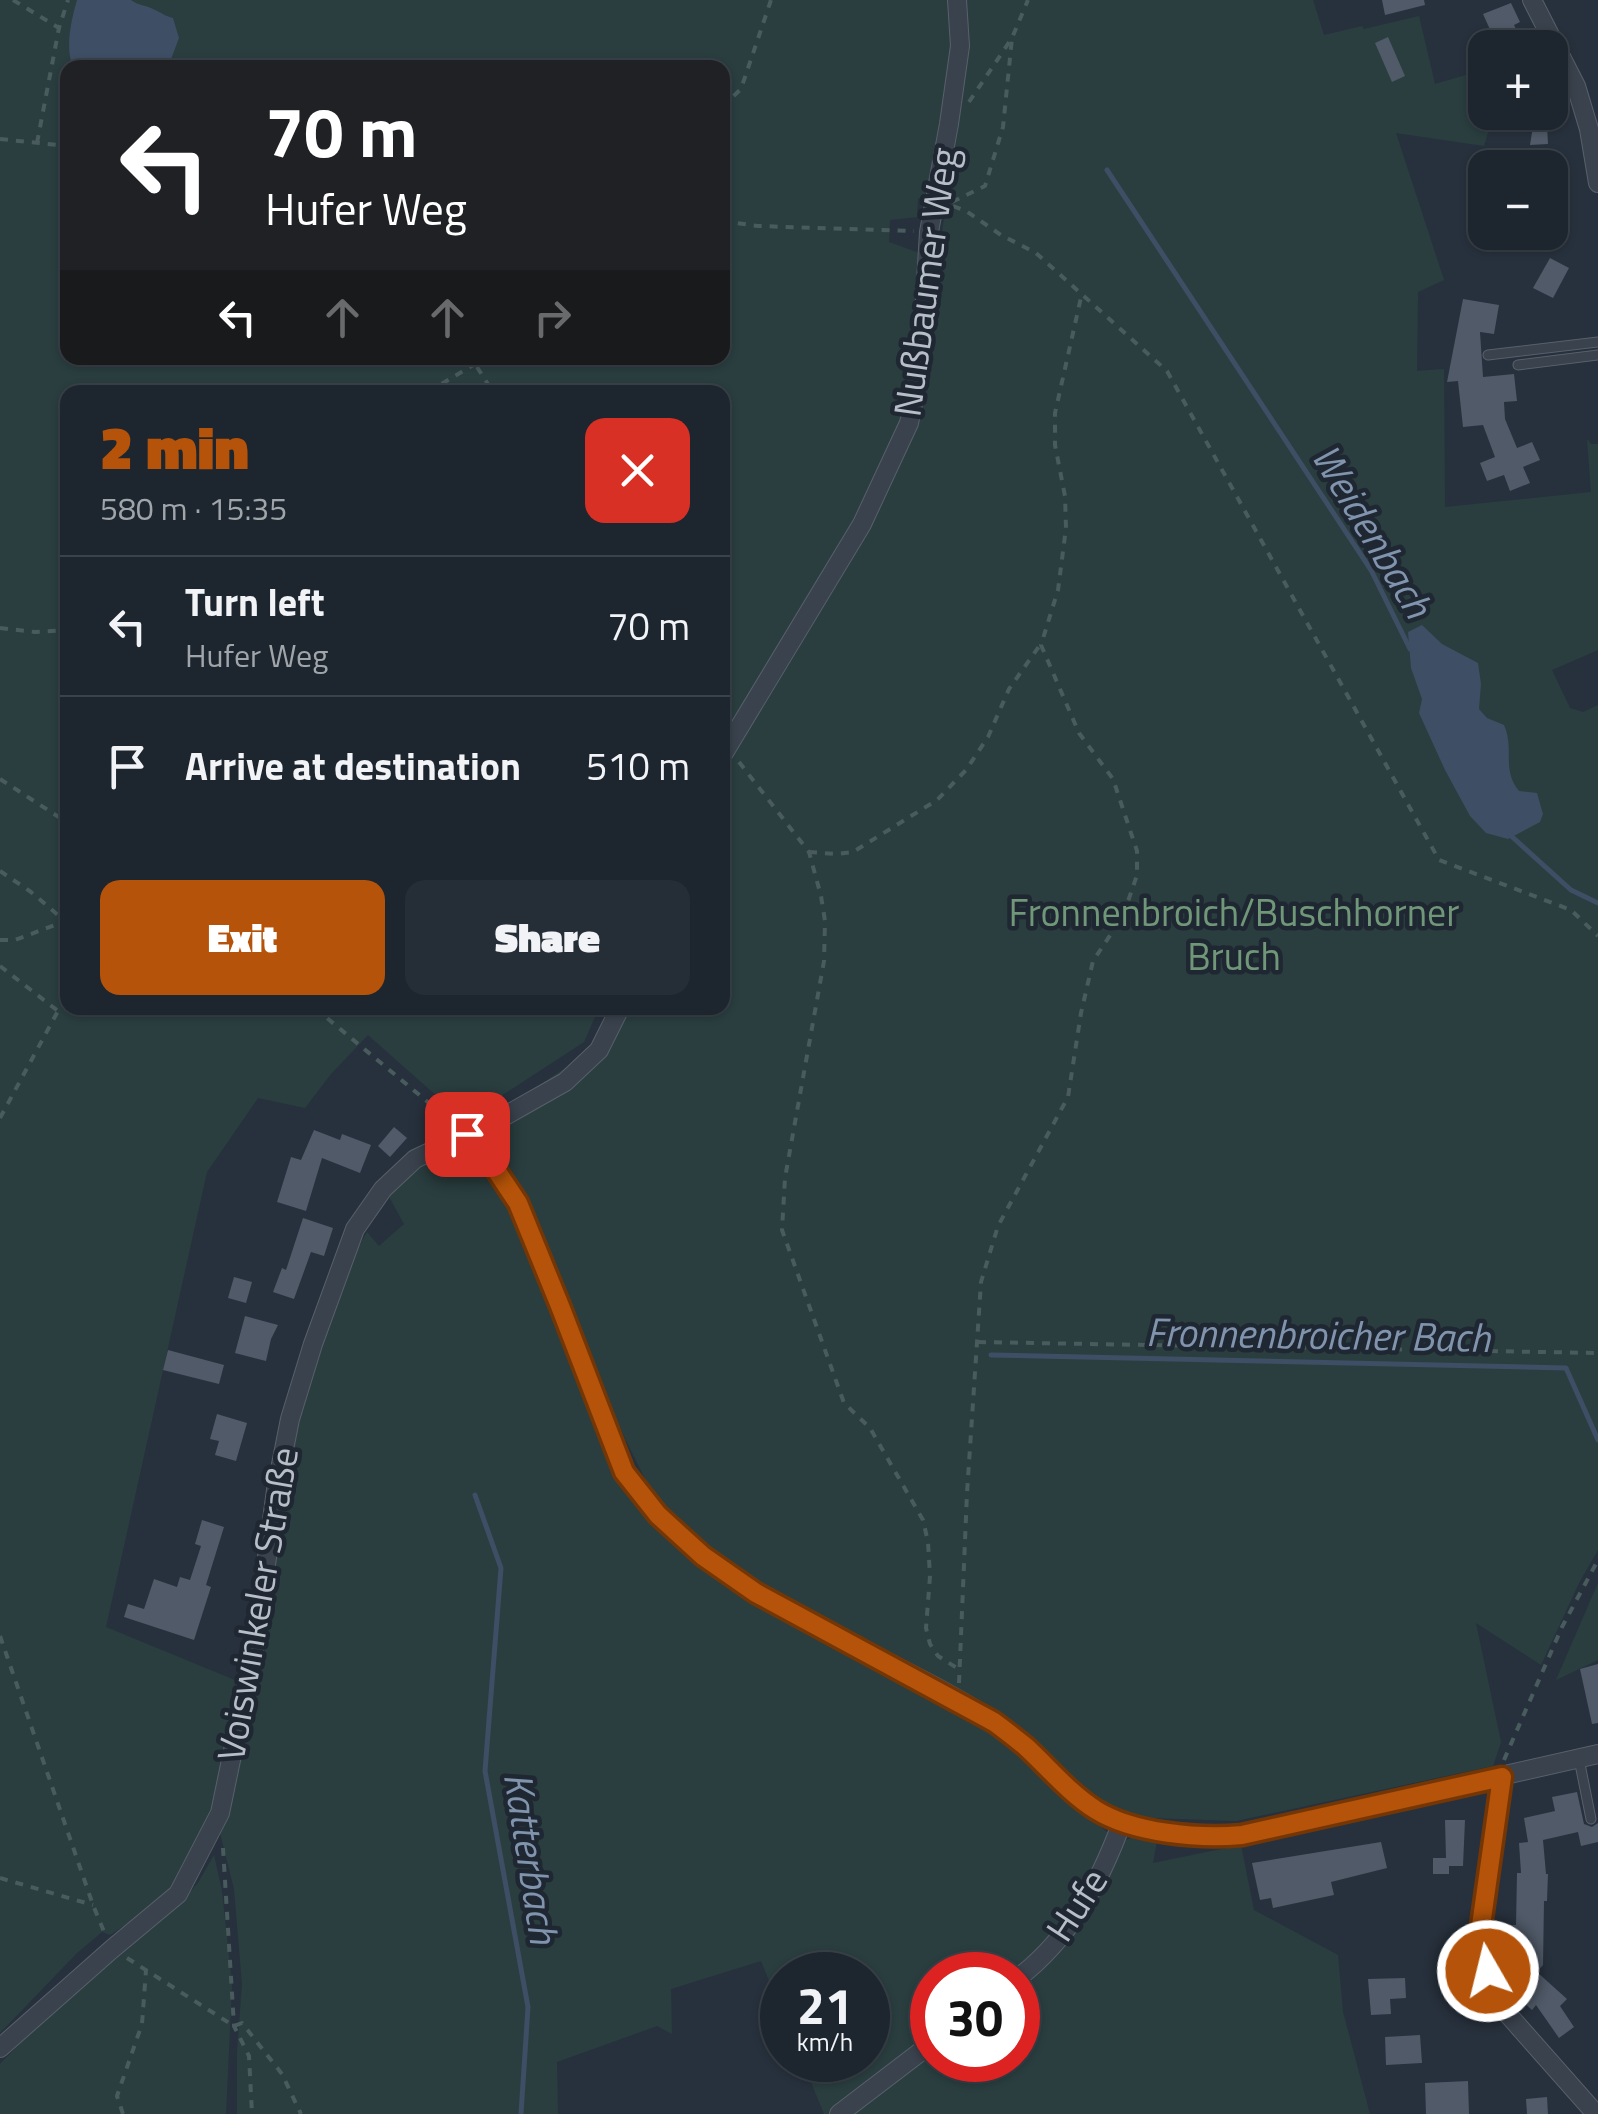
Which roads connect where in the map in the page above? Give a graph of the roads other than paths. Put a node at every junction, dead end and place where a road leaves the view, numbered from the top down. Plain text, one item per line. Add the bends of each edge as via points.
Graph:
1 (958, 0) edge
2 (1532, 0) edge
3 (1598, 183) edge
4 (1598, 342) edge
5 (1488, 355) dead end
6 (1598, 355) edge
7 (1518, 365) dead end
8 (730, 744) edge
9 (616, 1015) edge
10 (467, 1134) junction
11 (1589, 1756) edge
12 (1502, 1777) junction
13 (1592, 1819) dead end
14 (1122, 1822) junction
15 (1040, 1958) edge
16 (0, 2048) edge
17 (910, 2060) edge
18 (839, 2114) edge
19 (1596, 2114) edge

1 - 8 street, Nußbaumer Weg via 960,46 929,232 909,423 862,524
2 - 3 street via 1576,86
4 - 5 lane
6 - 7 lane
9 - 10 street via 599,1050 565,1082
10 - 14 street via 518,1203 624,1472 658,1515 756,1593 994,1722 1094,1809
10 - 16 street, Voiswinkeler Straße via 415,1159 355,1229 290,1418 256,1640 220,1813 178,1894
11 - 12 street
11 - 13 lane
12 - 14 street via 1242,1835
12 - 19 street via 1479,1940 1497,2002
14 - 15 street, Hufe via 1081,1910
17 - 18 street

